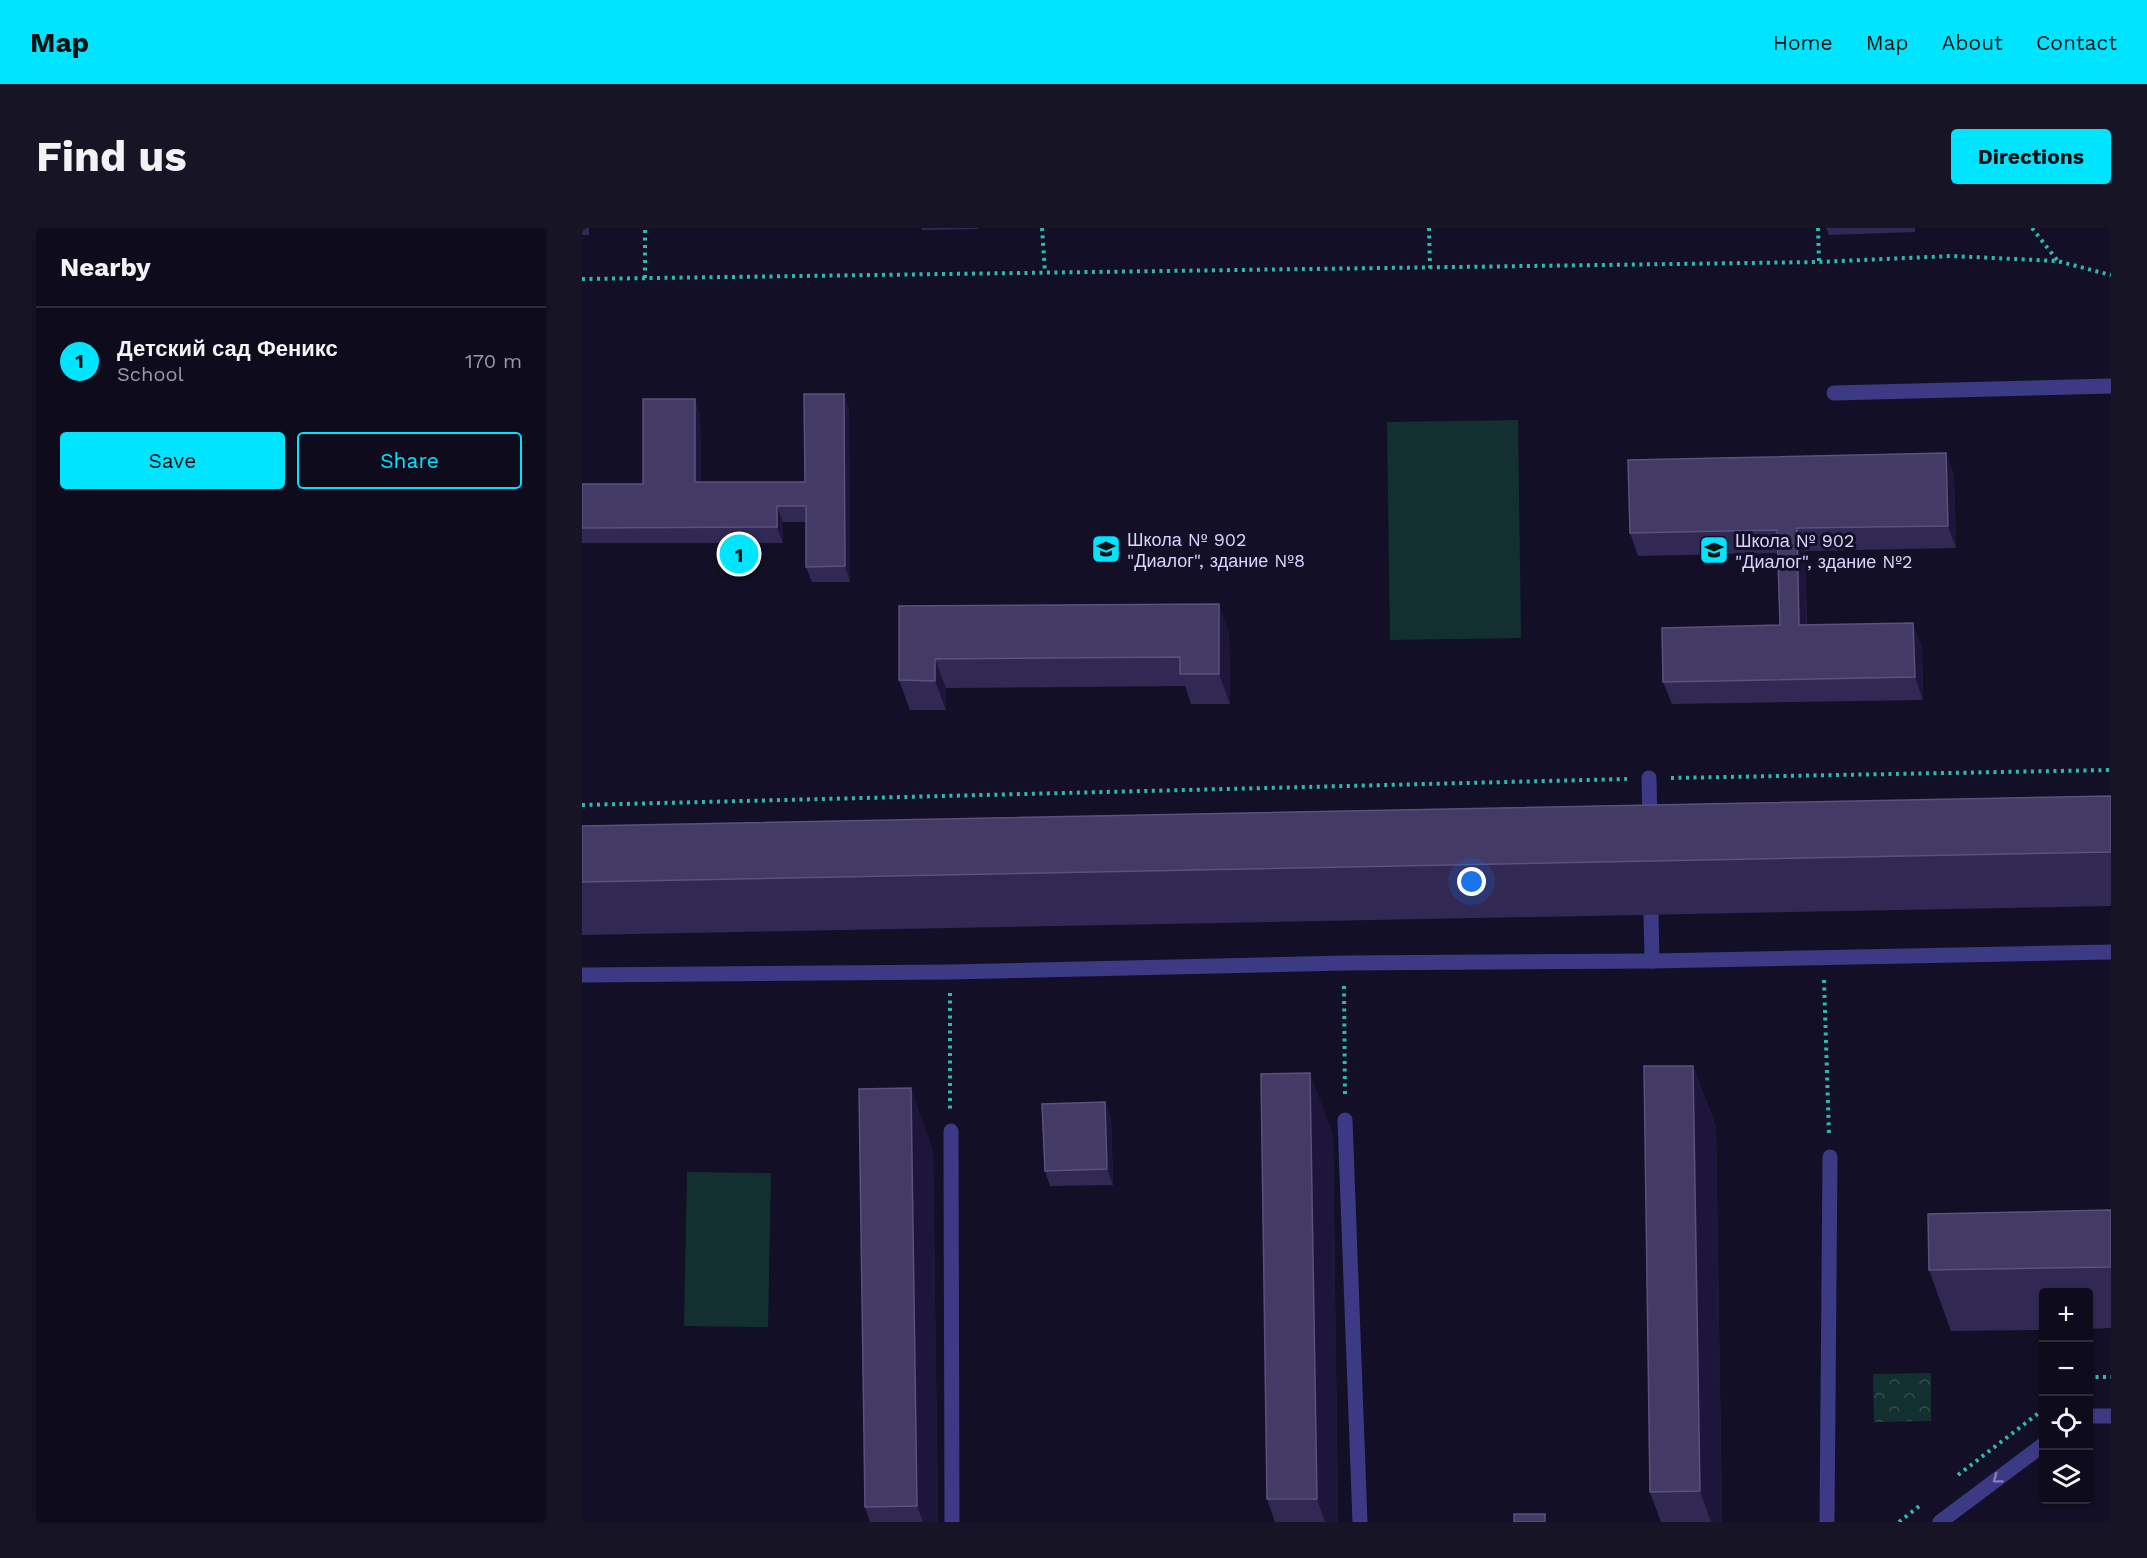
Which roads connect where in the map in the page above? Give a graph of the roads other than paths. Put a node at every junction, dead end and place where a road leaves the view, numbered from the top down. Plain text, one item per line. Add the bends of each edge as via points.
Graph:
1 (2111, 386) edge
2 (1834, 393) dead end
3 (1649, 778) road end
4 (1650, 836) edge
5 (1652, 914) edge
6 (2111, 952) edge
7 (1652, 961) junction
8 (582, 975) edge
9 (1345, 1120) road end
10 (951, 1131) road end
11 (1830, 1156) road end
12 (2093, 1416) edge
13 (2111, 1416) edge
14 (2039, 1447) edge
15 (952, 1522) edge
16 (1360, 1522) edge
17 (1827, 1522) edge
18 (1940, 1522) edge

1 - 2 street
3 - 4 street
5 - 7 street
6 - 7 street
7 - 8 street
9 - 16 street
10 - 15 street
11 - 17 street
12 - 13 street
14 -> 18 street

